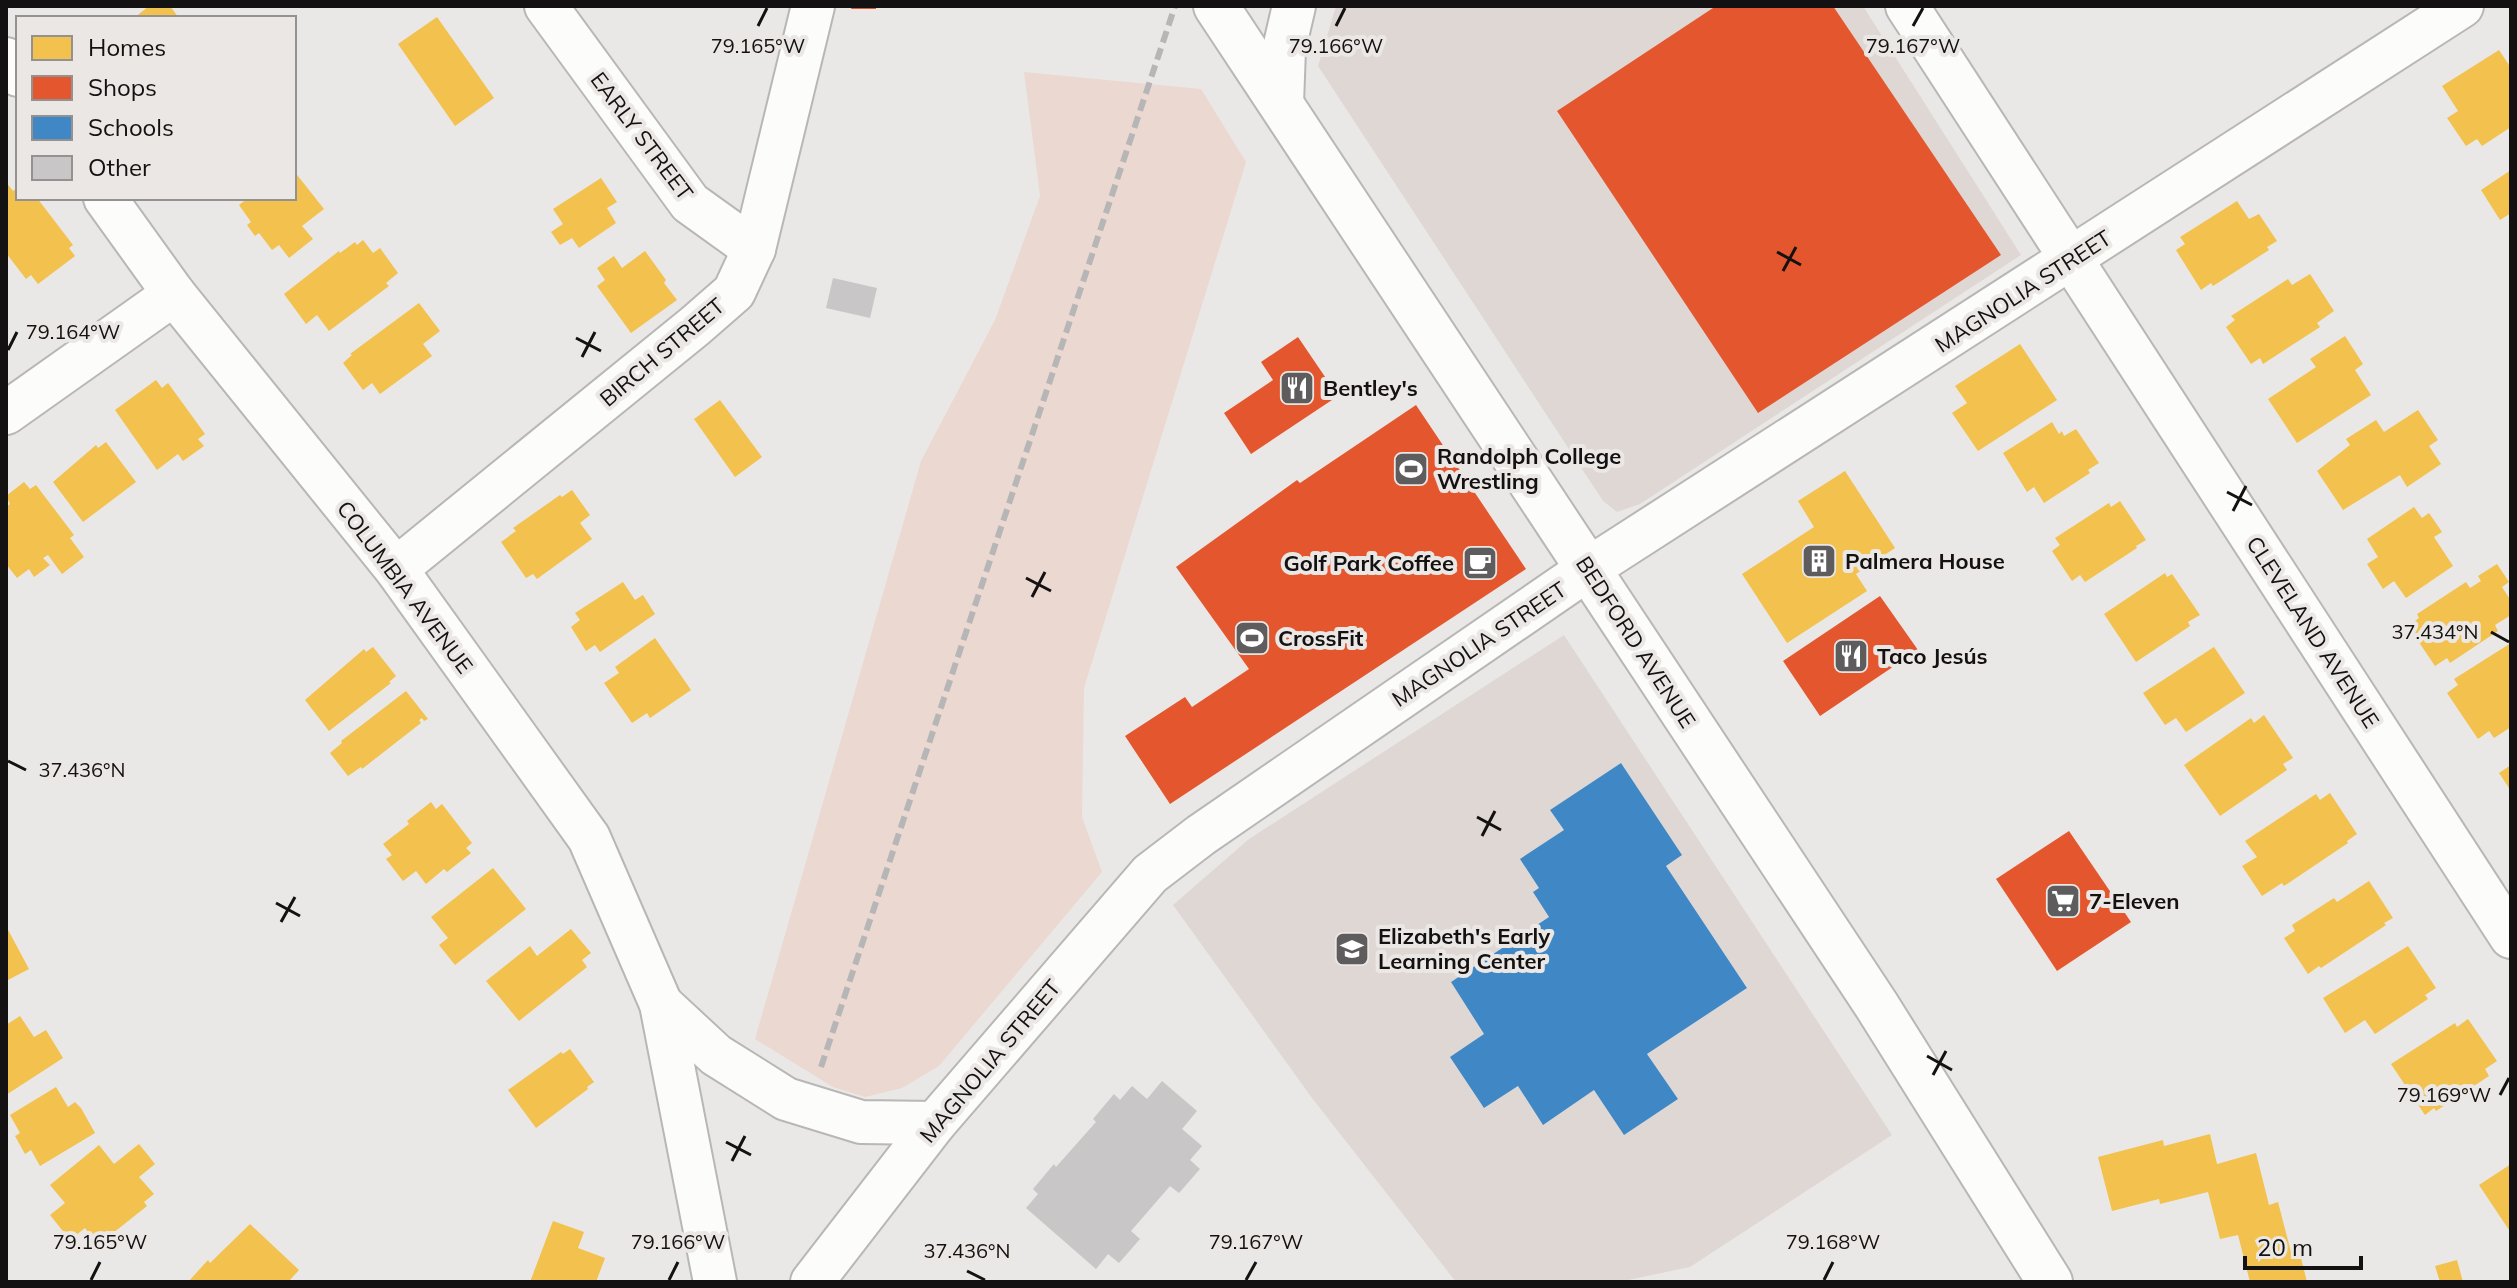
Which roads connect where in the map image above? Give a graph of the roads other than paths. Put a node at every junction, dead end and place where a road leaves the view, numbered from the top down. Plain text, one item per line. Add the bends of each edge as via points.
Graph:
1 (546, 6) edge
2 (813, 6) edge
3 (1216, 6) edge
4 (1294, 6) edge
5 (1907, 6) edge
6 (2462, 6) edge
7 (1282, 104) junction
8 (106, 200) edge
9 (754, 249) junction
10 (2071, 260) junction
11 (174, 294) junction
12 (6, 413) edge
13 (396, 569) junction
14 (1588, 569) junction
15 (2511, 937) edge
16 (661, 1004) junction
17 (935, 1123) junction
18 (715, 1282) edge
19 (812, 1282) edge
20 (2050, 1282) edge

1 - 9 street, EARLY STREET via 690,203
2 - 9 street, BIRCH STREET
3 - 7 street, BEDFORD AVENUE
4 - 7 street via 1284,49
5 - 10 street, CLEVELAND AVENUE
6 - 10 street, MAGNOLIA STREET
7 - 14 street, BEDFORD AVENUE
8 - 11 street, COLUMBIA AVENUE
9 - 13 street, BIRCH STREET via 734,292
10 - 14 street, MAGNOLIA STREET
10 - 15 street, CLEVELAND AVENUE
11 - 12 street
11 - 13 street, COLUMBIA AVENUE
13 - 16 street, COLUMBIA AVENUE via 589,838
14 - 17 street, MAGNOLIA STREET via 1150,874
14 - 20 street, BEDFORD AVENUE via 1911,1057
16 - 17 street, COLUMBIA AVENUE via 716,1055 786,1099 861,1122
16 - 18 street, COLUMBIA AVENUE
17 - 19 street, MAGNOLIA STREET

